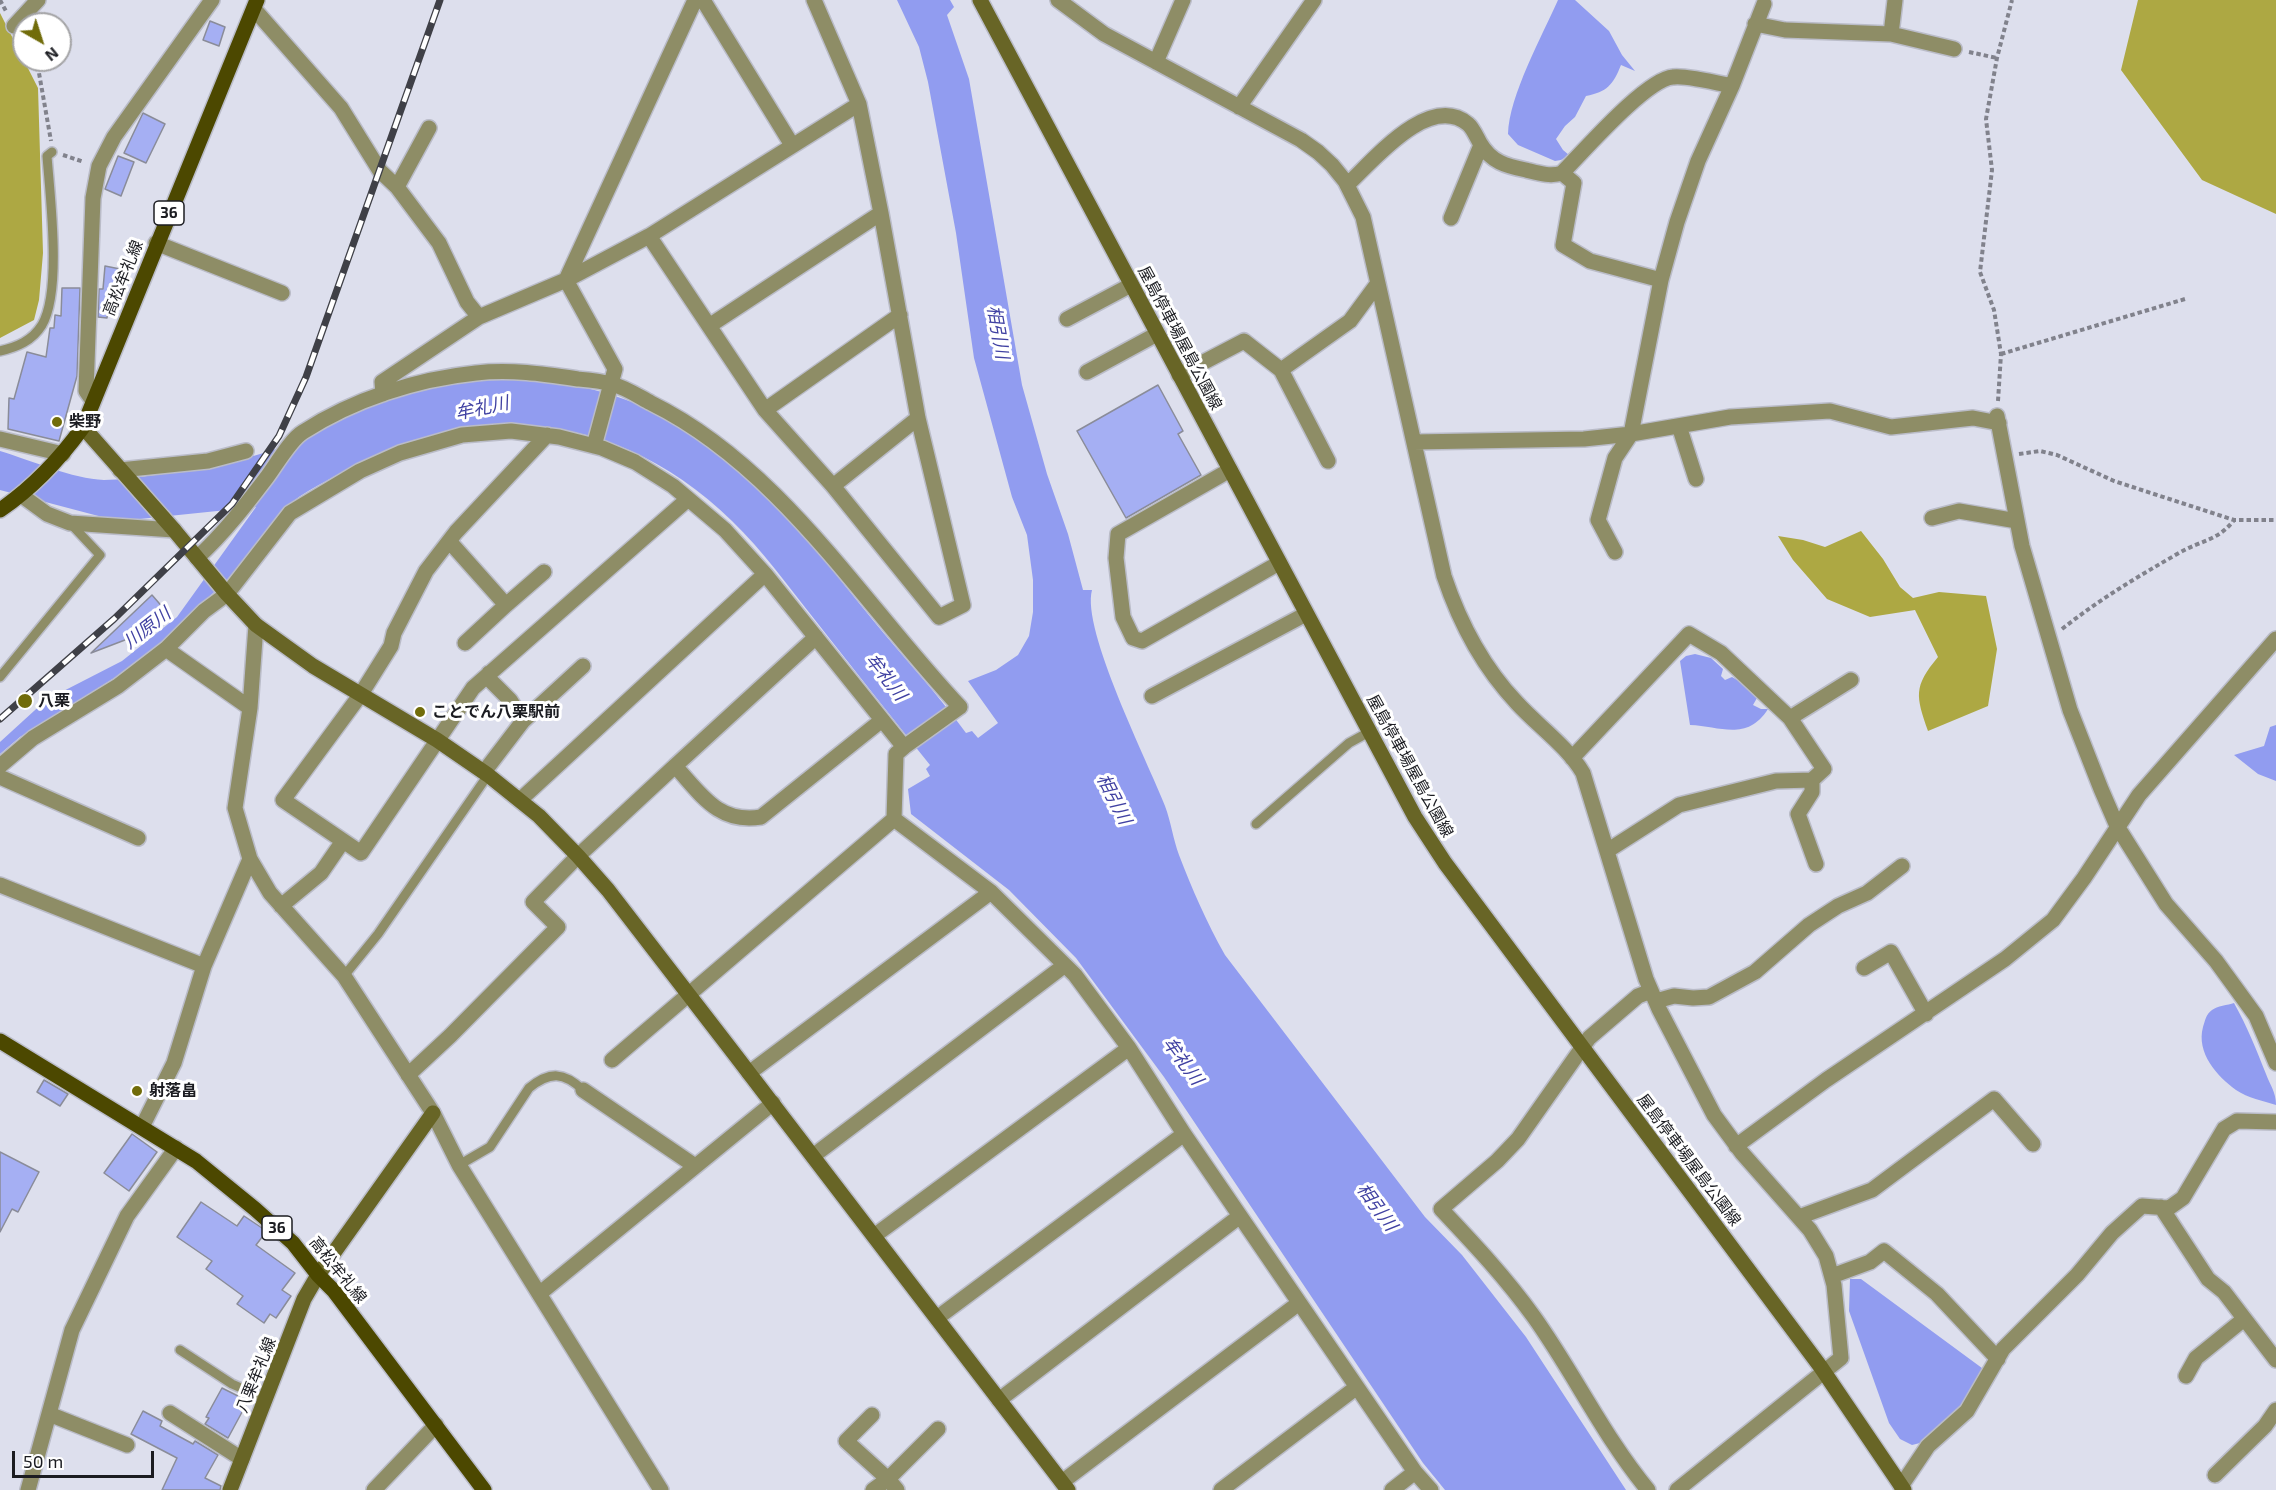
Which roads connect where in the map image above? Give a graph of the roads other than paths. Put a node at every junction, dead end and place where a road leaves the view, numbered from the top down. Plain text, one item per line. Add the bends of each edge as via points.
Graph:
1 (38, 0) edge
2 (212, 0) edge
3 (695, 0) edge
4 (703, 0) edge
5 (814, 0) edge
6 (980, 0) edge
7 (1058, 0) edge
8 (1183, 0) edge
9 (1314, 0) edge
10 (1895, 0) edge
11 (1763, 1) edge
12 (255, 4) edge
13 (27, 12) edge
14 (1755, 24) junction
15 (1891, 34) junction
16 (1954, 48) road end
17 (1156, 62) junction
18 (1732, 86) junction
19 (859, 104) junction
20 (1239, 107) junction
21 (429, 128) dead end
22 (792, 145) junction
23 (1481, 146) junction
24 (52, 152) road end
25 (1562, 173) junction
26 (1347, 185) junction
27 (397, 187) junction
28 (881, 213) junction
29 (1451, 218) dead end
30 (649, 236) junction
31 (156, 243) junction
32 (566, 280) junction
33 (1661, 280) junction
34 (1378, 283) junction
35 (1131, 285) junction
36 (282, 293) dead end
37 (900, 315) junction
38 (480, 317) junction
39 (1067, 319) dead end
40 (709, 326) junction
41 (1157, 334) junction
42 (0, 351) edge
43 (1281, 370) junction
44 (1087, 372) dead end
45 (1179, 375) junction
46 (612, 384) junction
47 (383, 394) junction
48 (93, 400) junction
49 (765, 410) junction
50 (918, 418) junction
51 (1679, 426) junction
52 (83, 427) junction
53 (1631, 434) junction
54 (547, 435) junction
55 (0, 439) edge
56 (1414, 442) junction
57 (594, 446) junction
58 (246, 451) dead end
59 (58, 460) junction
60 (1328, 461) dead end
61 (120, 470) junction
62 (1230, 470) junction
63 (1696, 479) dead end
64 (833, 486) junction
65 (12, 499) edge
66 (688, 499) junction
67 (1932, 519) dead end
68 (2018, 520) junction
69 (70, 523) junction
70 (174, 530) junction
71 (448, 541) junction
72 (1616, 552) dead end
73 (197, 558) junction
74 (1279, 563) junction
75 (544, 572) dead end
76 (765, 574) junction
77 (223, 590) junction
78 (506, 605) junction
79 (1306, 614) junction
80 (256, 625) junction
81 (816, 638) junction
82 (2276, 639) edge
83 (465, 643) dead end
84 (166, 649) junction
85 (583, 666) dead end
86 (489, 674) junction
87 (0, 677) edge
88 (1851, 680) dead end
89 (361, 694) junction
90 (1152, 696) dead end
91 (250, 708) junction
92 (1790, 718) junction
93 (882, 720) junction
94 (523, 721) junction
95 (1369, 732) junction
96 (437, 741) junction
97 (904, 747) junction
98 (1572, 758) junction
99 (0, 766) edge
100 (675, 766) junction
101 (486, 773) junction
102 (0, 777) edge
103 (1812, 780) junction
104 (520, 800) junction
105 (894, 819) junction
106 (1256, 824) dead end
107 (2117, 826) junction
108 (138, 838) dead end
109 (343, 841) junction
110 (1608, 850) junction
111 (578, 856) junction
112 (250, 859) junction
113 (1816, 864) dead end
114 (1902, 866) dead end
115 (0, 885) edge
116 (990, 892) junction
117 (281, 906) junction
118 (1065, 965) junction
119 (204, 966) junction
120 (1864, 968) dead end
121 (344, 976) junction
122 (688, 995) junction
123 (1654, 996) junction
124 (1926, 1014) junction
125 (0, 1041) edge
126 (1583, 1047) junction
127 (1129, 1048) junction
128 (612, 1060) dead end
129 (2276, 1063) edge
130 (749, 1073) junction
131 (408, 1075) junction
132 (583, 1090) joint
133 (773, 1103) junction
134 (433, 1113) junction
135 (2276, 1122) edge
136 (142, 1127) junction
137 (1184, 1134) junction
138 (2033, 1144) dead end
139 (1736, 1146) junction
140 (176, 1148) junction
141 (813, 1156) junction
142 (459, 1165) junction
143 (695, 1166) junction
144 (2160, 1207) junction
145 (1240, 1216) junction
146 (1799, 1217) junction
147 (874, 1236) junction
148 (318, 1275) junction
149 (1832, 1276) junction
150 (539, 1294) junction
151 (1299, 1303) junction
152 (937, 1318) junction
153 (2244, 1319) junction
154 (180, 1350) dead end
155 (1998, 1359) junction
156 (2276, 1360) edge
157 (1824, 1371) junction
158 (2186, 1376) dead end
159 (1357, 1387) junction
160 (266, 1399) junction
161 (999, 1400) junction
162 (2276, 1410) edge
163 (170, 1413) dead end
164 (49, 1414) junction
165 (872, 1414) dead end
166 (436, 1425) junction
167 (938, 1429) dead end
168 (128, 1444) dead end
169 (242, 1459) junction
170 (1415, 1472) junction
171 (2215, 1475) dead end
172 (892, 1484) edge
173 (1065, 1486) edge
174 (1903, 1488) edge
175 (28, 1490) edge
176 (230, 1490) edge
177 (374, 1490) edge
178 (484, 1490) edge
179 (661, 1490) edge
180 (873, 1490) edge
181 (1221, 1490) edge
182 (1392, 1490) edge
183 (1431, 1490) edge
184 (1648, 1490) edge
185 (1677, 1490) edge

1 - 13 street
2 - 48 street via 114,137 99,166 93,198 86,391
3 - 32 street
4 - 22 street
5 - 19 street
6 - 35 main road, 屋島停車場屋島公園線
7 - 17 street via 1104,34
8 - 17 street
9 - 20 street
10 - 15 street
11 - 14 street
12 - 27 street via 341,108 381,171
12 - 31 main road, 高松牟礼線 / 36
14 - 15 street via 1785,30
14 - 18 street
15 - 16 street
17 - 20 street
18 - 25 street via 1673,77 1658,82
18 - 33 street via 1698,161
19 - 22 street
19 - 28 street
20 - 26 street via 1318,152
21 - 27 street
22 - 30 street
23 - 25 street via 1490,158 1518,168 1553,176
23 - 26 street via 1469,125 1456,117 1422,121 1408,128
23 - 29 street
24 - 42 lane via 46,156 53,234 48,305 42,324 31,339
25 - 33 street via 1574,183 1563,245 1590,261
26 - 34 street via 1363,217
27 - 38 street via 439,243 467,302
28 - 37 street
28 - 40 street
30 - 32 street
30 - 40 street
31 - 36 street
31 - 48 main road, 高松牟礼線 / 36
32 - 38 street
32 - 46 street via 615,369
33 - 53 street
34 - 43 street via 1350,321
34 - 56 street
35 - 39 street
35 - 41 main road, 屋島停車場屋島公園線
37 - 49 street
37 - 50 street
38 - 47 street via 382,382
40 - 49 street
41 - 44 street
41 - 45 main road, 屋島停車場屋島公園線
43 - 45 street via 1244,341
43 - 60 street
45 - 62 main road, 屋島停車場屋島公園線
46 - 47 street via 533,372 497,371 445,376
46 - 57 street
46 - 97 street via 672,413 719,443 802,523 960,707
47 - 73 street via 300,433 221,536
48 - 52 main road, 高松牟礼線 / 36
49 - 64 street
50 - 64 street
50 - 64 street via 963,605 939,616
51 - 53 street
51 - 63 street
51 - 68 street via 1730,417 1830,411 1891,427 1973,418 1998,420
52 - 59 main road, 高松牟礼線 / 36
52 - 61 main road
53 - 56 street via 1584,439
53 - 72 street via 1615,458 1598,520
54 - 57 street
54 - 71 street
54 - 77 street via 511,430 462,435 400,453 360,471 290,513
55 - 59 street
56 - 98 street via 1444,576 1466,631 1497,681
57 - 66 street via 635,462
58 - 61 street via 208,461
59 - 65 main road, 高松牟礼線 / 36
61 - 70 main road
62 - 74 main road, 屋島停車場屋島公園線
62 - 74 street via 1118,534 1116,558 1123,618 1133,638 1142,641
65 - 69 street
66 - 76 street via 725,530
66 - 86 street
67 - 68 street via 1959,511
68 - 107 street via 2022,546 2070,710
69 - 70 street
69 - 87 lane via 100,555
70 - 73 main road
71 - 78 street
71 - 89 street via 426,571 391,646
73 - 77 main road
74 - 79 main road, 屋島停車場屋島公園線
75 - 78 street
76 - 81 street
76 - 104 street
77 - 80 main road
77 - 84 street
78 - 83 street
79 - 90 street
79 - 95 main road, 屋島停車場屋島公園線
80 - 89 main road
80 - 91 street
81 - 93 street
81 - 100 street
82 - 107 street via 2139,795
84 - 91 street
84 - 99 street via 118,686 33,738
85 - 94 street
86 - 94 street
86 - 96 street via 473,688
88 - 92 street
89 - 96 main road
89 - 109 street via 283,800
91 - 112 street via 235,808
92 - 98 street via 1721,653 1689,634
92 - 103 street via 1824,769
93 - 97 street
93 - 100 street via 761,817 729,817 714,808
94 - 101 street
95 - 106 lane via 1349,743
95 - 126 main road, 屋島停車場屋島公園線 via 1430,840
96 - 101 main road
96 - 109 street via 361,853
97 - 105 street via 896,754
98 - 110 street via 1587,782
100 - 111 street
101 - 104 main road
101 - 121 lane via 378,934
102 - 108 street
103 - 110 street via 1776,781 1679,805
103 - 113 street via 1812,792 1798,814
104 - 111 main road
105 - 116 street
105 - 122 street
107 - 124 street via 2053,920
107 - 129 street via 2166,904 2216,961 2256,1016
109 - 117 street via 321,873
110 - 123 street
111 - 122 main road
111 - 131 street via 533,902 558,927
112 - 117 street
112 - 119 street
114 - 123 street via 1867,893 1809,925 1755,972 1708,997
115 - 119 street
116 - 118 street
116 - 130 street
117 - 121 street
118 - 127 street
118 - 141 street
119 - 136 street via 174,1062
120 - 124 street via 1891,952
121 - 131 street
122 - 128 street
122 - 130 main road
123 - 126 street via 1638,996
123 - 139 street via 1702,1095
124 - 139 street
125 - 136 main road, 高松牟礼線 / 36
126 - 157 main road, 屋島停車場屋島公園線
126 - 184 street via 1518,1139 1441,1209 1495,1267 1535,1318 1629,1467
127 - 137 street
127 - 147 street
130 - 133 main road
131 - 134 street
132 - 142 lane via 563,1076 537,1081 490,1147
132 - 143 street
133 - 141 main road
133 - 143 street
134 - 142 street
134 - 148 main road, 八栗牟礼線
135 - 144 street via 2237,1121 2224,1129 2183,1198 2169,1208
136 - 140 main road, 高松牟礼線 / 36
137 - 145 street
137 - 152 street
138 - 146 street via 1994,1099 1872,1190
139 - 146 street
140 - 148 main road, 高松牟礼線 / 36 via 255,1209 293,1243
140 - 164 street via 127,1216 72,1330
141 - 147 main road
142 - 150 street
143 - 150 street
144 - 153 street via 2208,1280 2224,1292
144 - 155 street via 2142,1206 2112,1233 2077,1275 2003,1349
145 - 151 street
145 - 161 street
146 - 149 street via 1819,1242
147 - 152 main road
148 - 160 main road, 八栗牟礼線 via 304,1299
148 - 166 main road, 高松牟礼線 / 36
149 - 155 street via 1870,1262 1884,1251 1937,1294
149 - 157 street via 1841,1358
150 - 179 street
151 - 159 street
151 - 173 street
152 - 161 main road
153 - 156 street
153 - 158 street via 2196,1358
154 - 160 lane via 232,1384
155 - 174 street via 1967,1412 1928,1446
157 - 174 main road, 屋島停車場屋島公園線
157 - 185 street
159 - 170 street
159 - 181 street
160 - 169 main road, 八栗牟礼線
161 - 173 main road
162 - 171 street
163 - 169 street
164 - 168 street
164 - 175 street
165 - 172 street via 846,1441
166 - 177 street
166 - 178 main road, 高松牟礼線 / 36
167 - 172 street
169 - 176 main road, 八栗牟礼線
170 - 182 street
170 - 183 street
172 - 180 street

